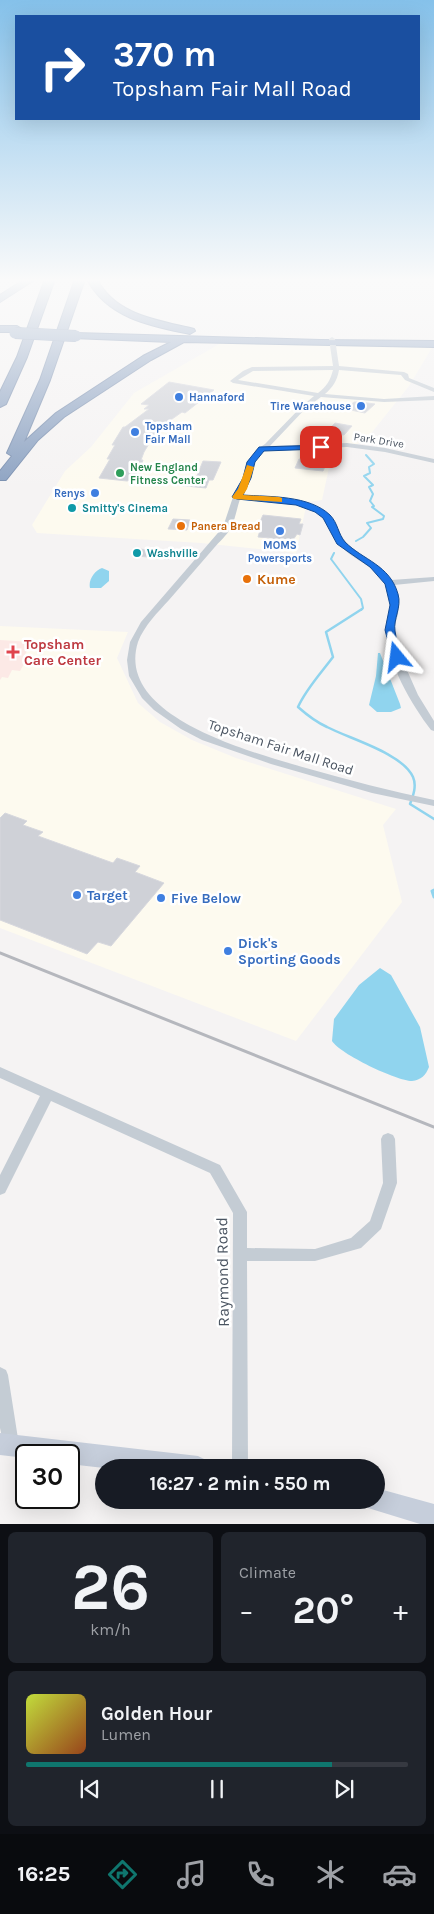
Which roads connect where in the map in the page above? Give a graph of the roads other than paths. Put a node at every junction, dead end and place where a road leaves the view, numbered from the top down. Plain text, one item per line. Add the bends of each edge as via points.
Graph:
1 (22, 350) edge
2 (24, 350) edge
3 (55, 350) edge
4 (142, 350) edge
5 (333, 350) edge
6 (8, 366) dead end
7 (336, 368) junction
8 (434, 390) edge
9 (319, 394) junction
10 (434, 398) edge
11 (0, 404) edge
12 (275, 438) junction
13 (262, 448) junction
14 (291, 448) junction
15 (434, 461) edge
16 (1, 479) edge
17 (237, 497) junction
18 (434, 579) edge
19 (390, 583) junction
20 (434, 728) edge
21 (434, 803) edge
22 (0, 1072) edge
23 (48, 1094) junction
24 (388, 1139) dead end
25 (0, 1189) edge
26 (241, 1254) junction
27 (0, 1374) edge
28 (6, 1445) edge
29 (123, 1459) edge
30 (240, 1459) edge
31 (385, 1502) edge
32 (434, 1516) edge

1 - 6 highway
2 - 11 highway
3 - 16 highway
4 - 16 highway via 51,422 30,442
5 - 7 street
7 - 8 street via 402,373 407,380
7 - 9 street, Topsham Fair Mall Road via 331,384
7 - 9 street via 252,369 233,381
9 - 10 street via 388,400
9 - 12 street, Topsham Fair Mall Road
12 - 13 street, Topsham Fair Mall Road
12 - 14 street
13 - 14 street, Park Drive
13 - 17 street, Topsham Fair Mall Road via 251,462 245,484
14 - 15 street, Park Drive via 352,446
17 - 19 street via 283,500 318,510 331,522 340,542 373,565
17 - 21 street, Topsham Fair Mall Road via 227,528 145,622 134,642 131,660 145,696 164,714 205,738 376,791
18 - 19 street
19 - 20 street via 395,605 390,630 393,644 413,697
22 - 23 street, Raymond Road
23 - 25 street
23 - 26 street, Raymond Road via 215,1169 240,1212
24 - 26 street via 390,1183 376,1225 356,1243 315,1254
26 - 30 street, Raymond Road
27 - 28 street
28 - 29 street
31 - 32 street

